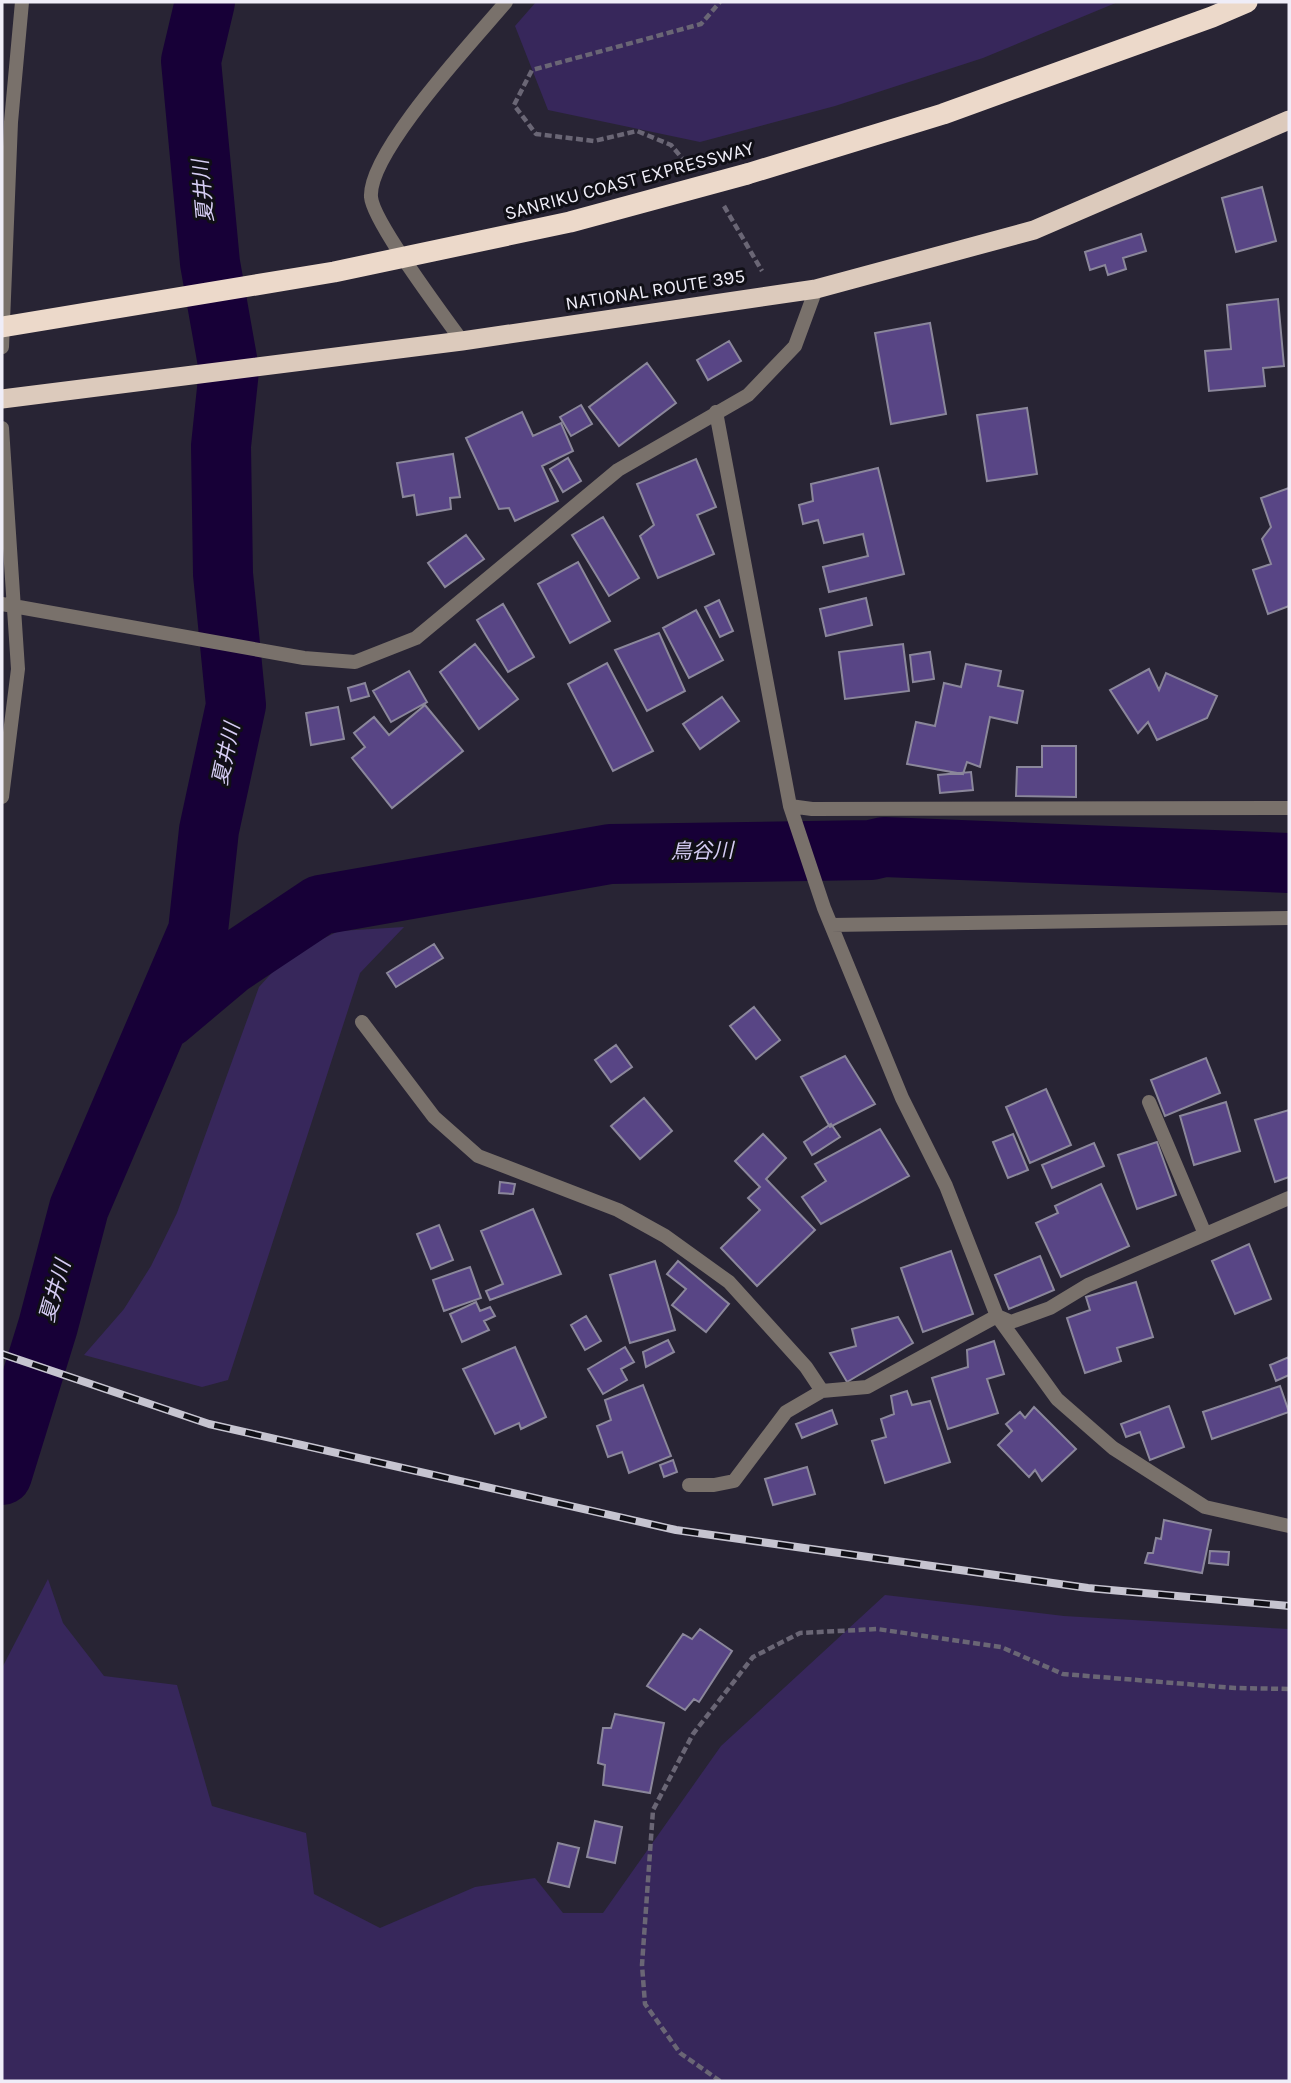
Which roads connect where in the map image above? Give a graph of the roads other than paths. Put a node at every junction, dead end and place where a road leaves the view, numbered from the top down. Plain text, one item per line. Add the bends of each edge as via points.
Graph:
1 (22, 2) edge
2 (506, 2) edge
3 (1247, 2) edge
4 (1289, 120) edge
5 (816, 289) junction
6 (2, 327) edge
7 (462, 341) junction
8 (2, 347) edge
9 (2, 399) edge
10 (716, 412) junction
11 (2, 428) edge
12 (8, 605) edge
13 (2, 797) edge
14 (790, 806) junction
15 (1289, 808) edge
16 (1289, 918) edge
17 (831, 925) junction
18 (362, 1022) dead end
19 (1149, 1102) dead end
20 (1289, 1198) edge
21 (1205, 1234) junction
22 (997, 1316) junction
23 (822, 1391) junction
24 (689, 1485) dead end
25 (1289, 1526) edge

1 - 8 street via 11,122
2 - 7 street via 406,123 376,173 371,198 387,233
3 - 6 highway, SANRIKU COAST EXPRESSWAY, bridge via 943,114 570,222 334,272
4 - 5 highway, NATIONAL ROUTE 395 via 1034,229
5 - 7 highway, NATIONAL ROUTE 395
5 - 10 street via 795,346 748,395
7 - 9 highway, NATIONAL ROUTE 395
10 - 12 street via 618,470 416,638 355,663
10 - 14 street
11 - 12 street
12 - 13 street via 18,670
14 - 15 street
14 - 17 street
16 - 17 street
17 - 22 street via 902,1098 946,1186
18 - 23 street via 434,1117 478,1156 618,1210 665,1236 729,1282
19 - 21 street
20 - 21 street
21 - 22 street via 1088,1285 1051,1308 1011,1322
22 - 23 street via 867,1387
22 - 25 street via 1057,1399 1113,1448 1205,1507
23 - 24 street via 786,1412 734,1481

